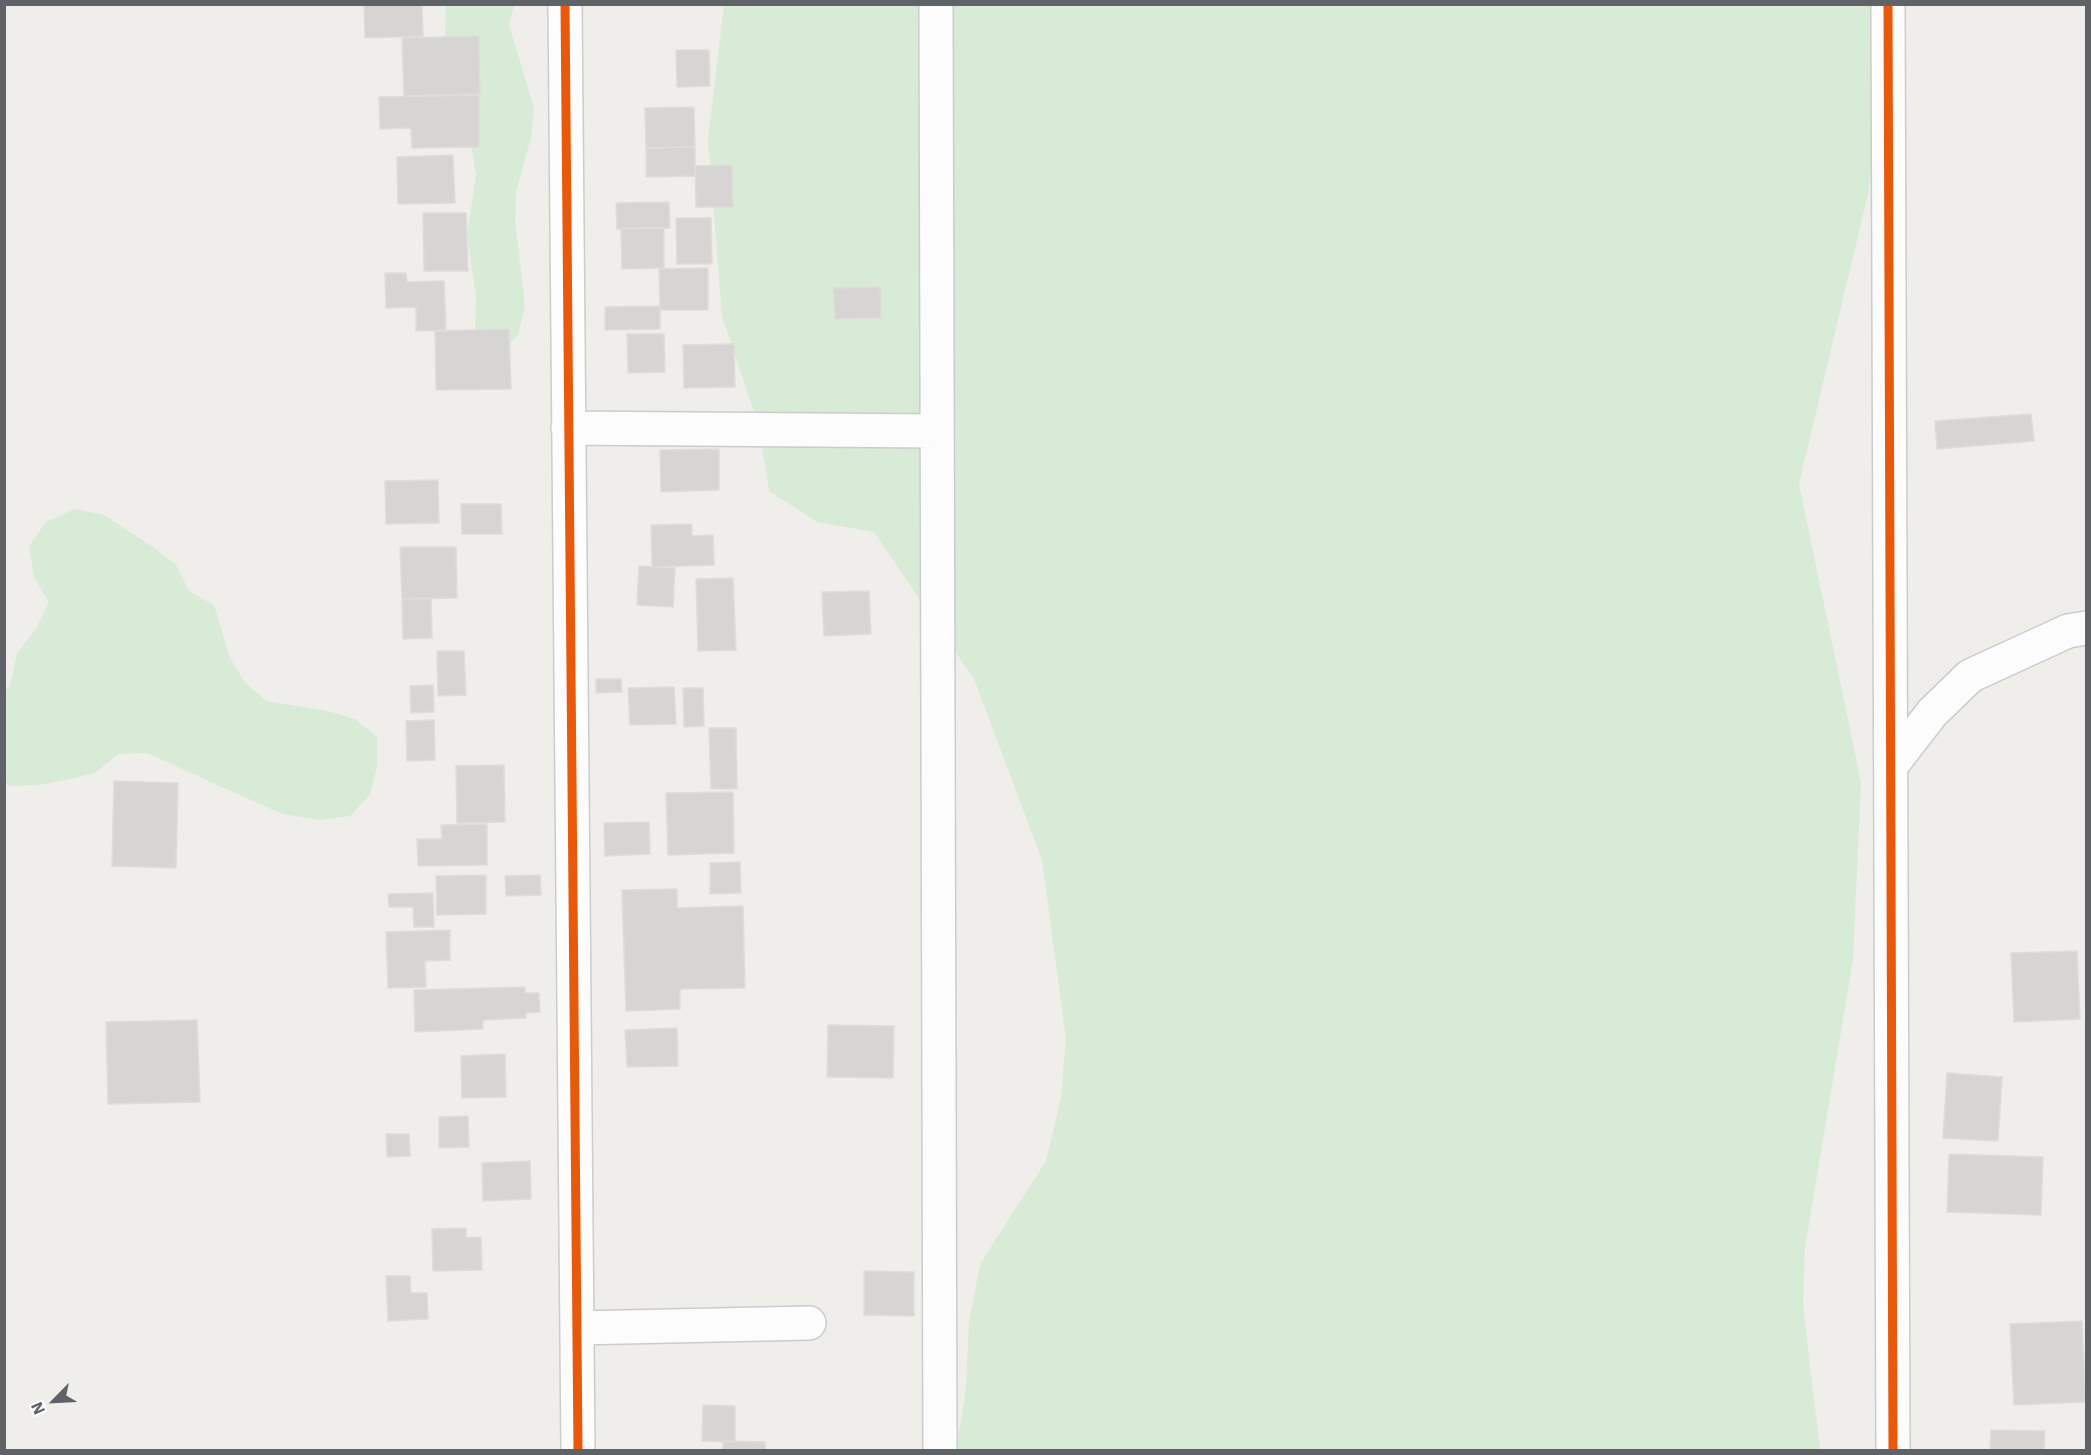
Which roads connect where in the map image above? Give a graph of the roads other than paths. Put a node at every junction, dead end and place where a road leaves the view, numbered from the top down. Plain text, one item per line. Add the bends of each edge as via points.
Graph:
1 (565, 4) edge
2 (936, 4) edge
3 (1888, 4) edge
4 (568, 428) junction
5 (937, 431) junction
6 (2086, 628) edge
7 (1891, 766) junction
8 (809, 1323) dead end
9 (577, 1329) junction
10 (578, 1450) edge
11 (940, 1450) edge
12 (1893, 1450) edge

1 - 4 street
2 - 5 street
3 - 7 street
4 - 5 street
4 - 9 street
5 - 11 street
6 - 7 street via 2068,631 1970,676 1932,713
7 - 12 street
8 - 9 street
9 - 10 street

